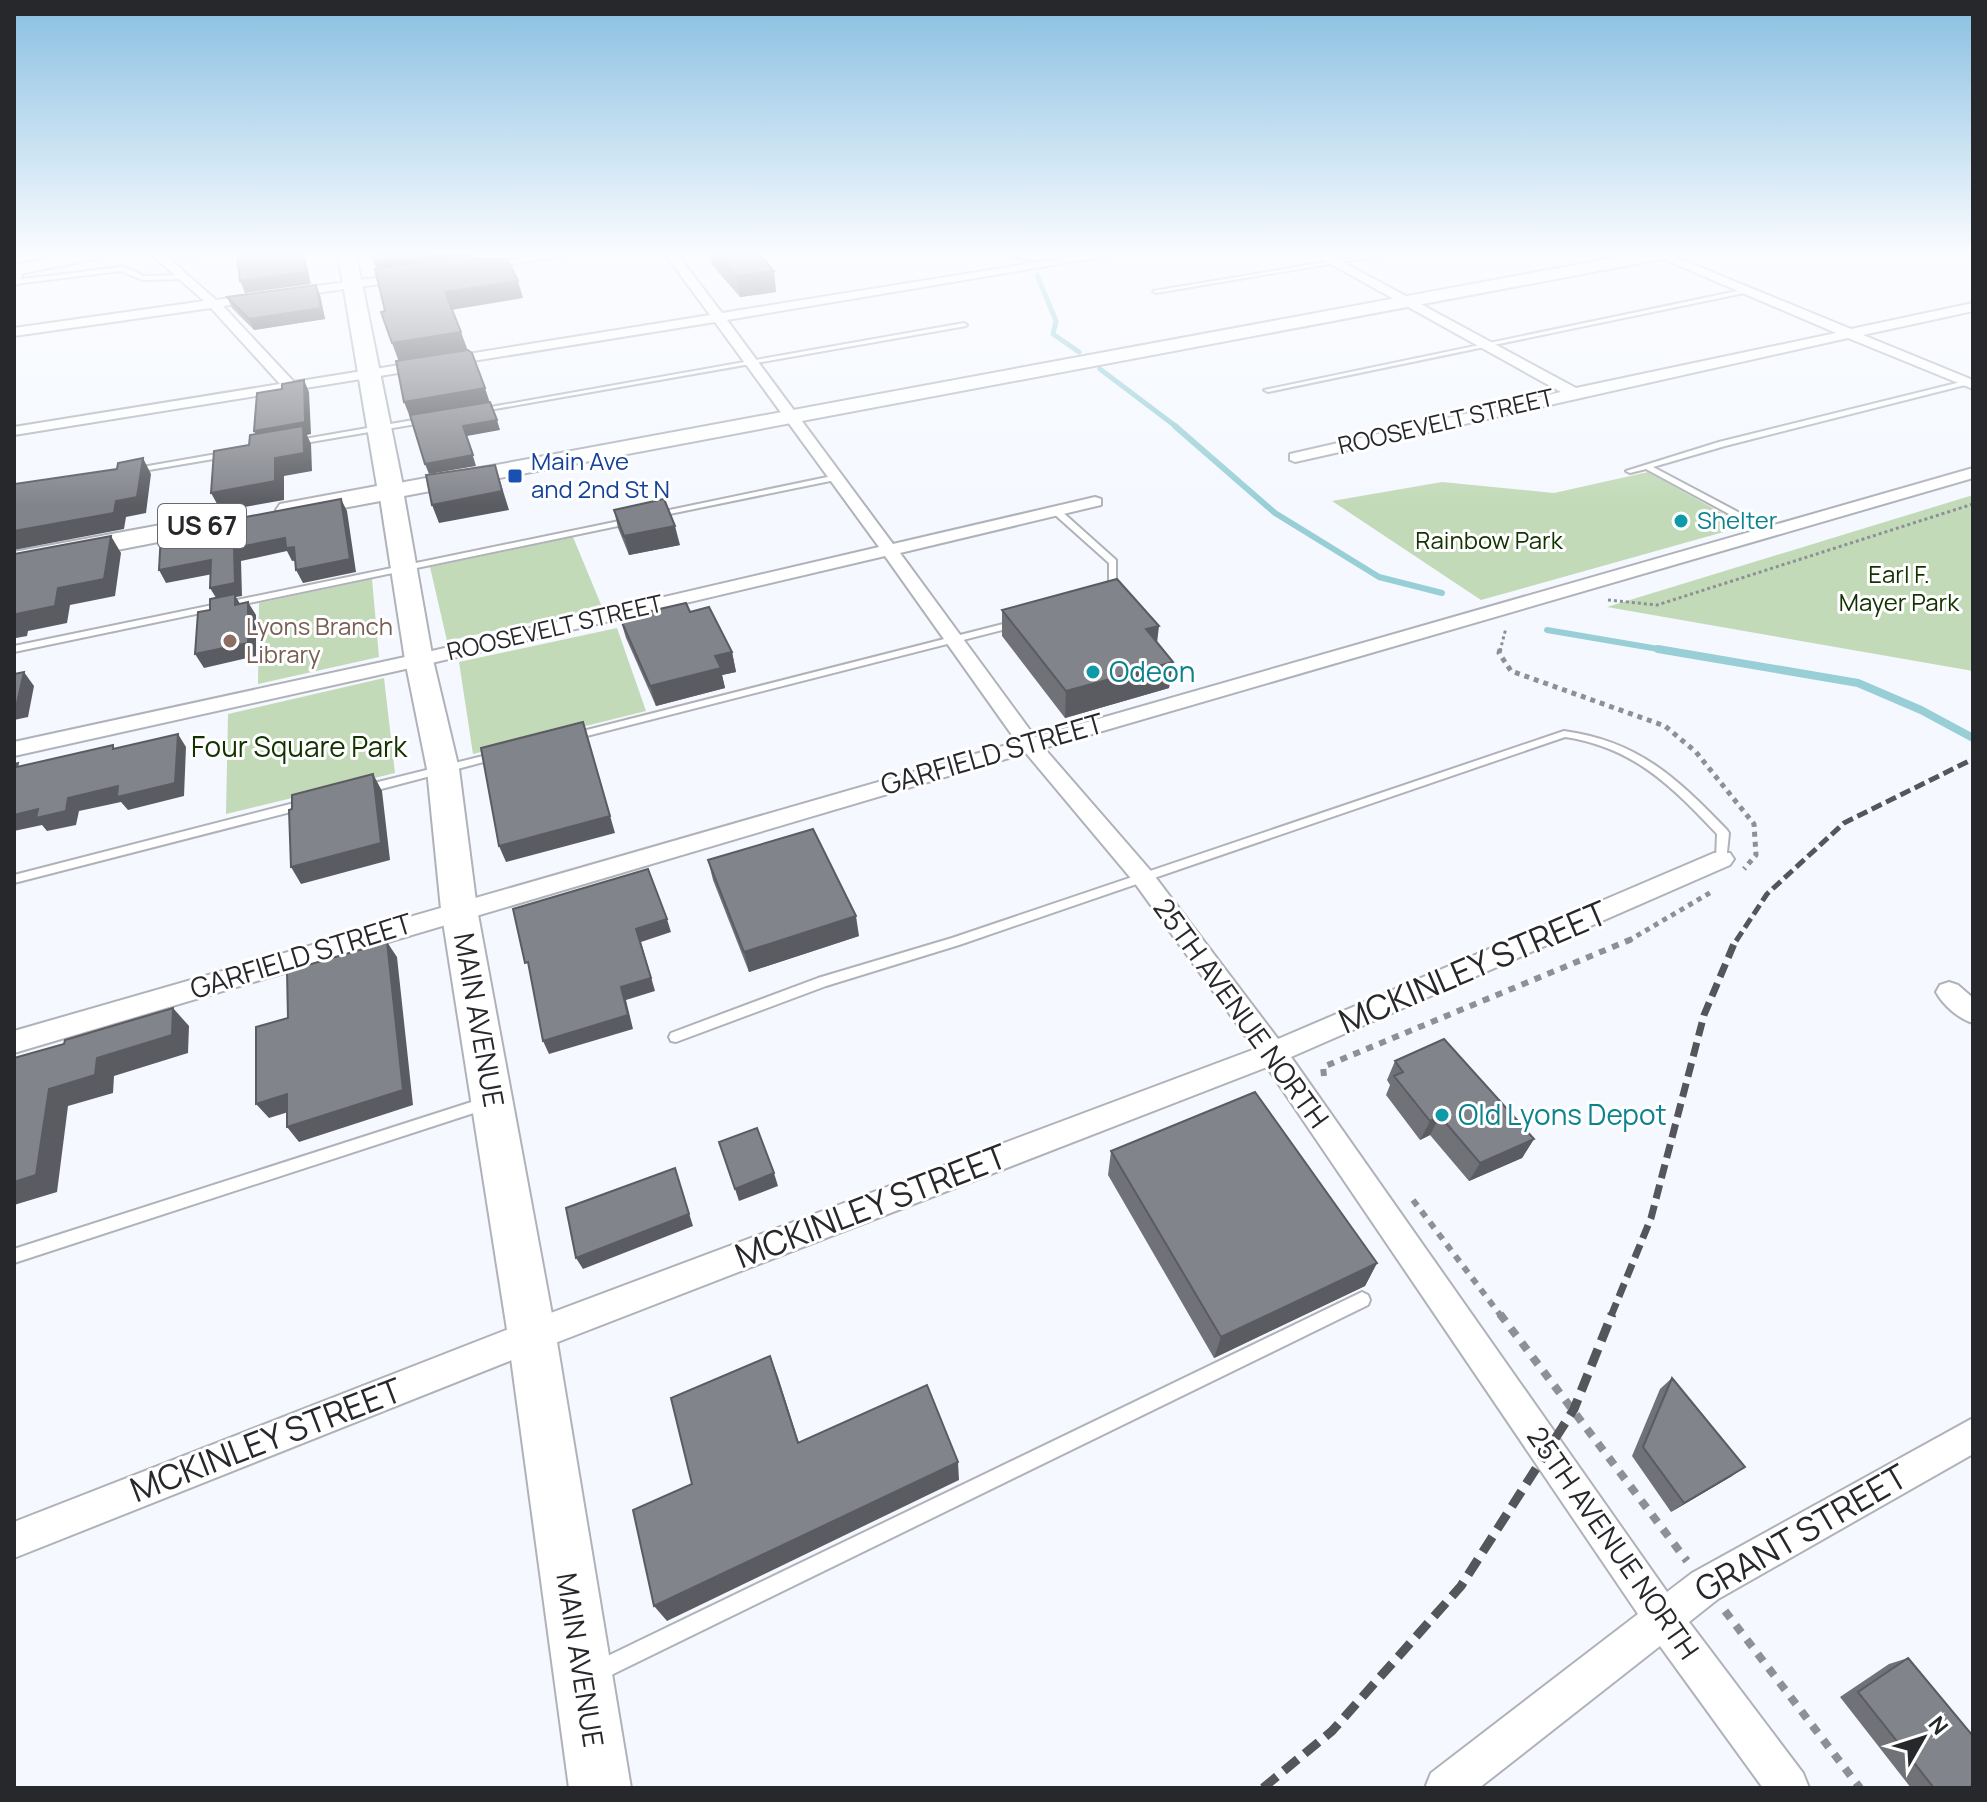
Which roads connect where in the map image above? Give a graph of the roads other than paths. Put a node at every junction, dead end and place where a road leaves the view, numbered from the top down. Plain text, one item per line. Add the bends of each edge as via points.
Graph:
1 (246, 338) edge
2 (363, 338) edge
3 (587, 338) edge
4 (734, 338) edge
5 (889, 338) edge
6 (1212, 338) edge
7 (1473, 338) edge
8 (1519, 338) edge
9 (1832, 338) edge
10 (1861, 338) edge
11 (1486, 345) junction
12 (753, 362) junction
13 (371, 373) junction
14 (1971, 382) edge
15 (291, 387) junction
16 (1268, 390) dead end
17 (1574, 393) junction
18 (472, 412) edge
19 (792, 416) junction
20 (441, 417) edge
21 (379, 428) junction
22 (14, 431) edge
23 (287, 444) edge
24 (240, 452) edge
25 (1295, 457) dead end
26 (1648, 467) junction
27 (1630, 471) dead end
28 (118, 473) edge
29 (1973, 473) edge
30 (837, 477) junction
31 (391, 491) junction
32 (1095, 502) dead end
33 (1056, 511) junction
34 (265, 514) edge
35 (234, 520) edge
36 (1769, 532) junction
37 (889, 549) junction
38 (14, 561) edge
39 (404, 567) junction
40 (1095, 598) edge
41 (1024, 622) edge
42 (954, 639) junction
43 (14, 649) edge
44 (419, 660) junction
45 (551, 742) edge
46 (1029, 743) junction
47 (14, 749) edge
48 (505, 754) edge
49 (443, 769) junction
50 (351, 793) edge
51 (320, 801) edge
52 (1722, 859) joint
53 (1142, 876) junction
54 (14, 879) edge
55 (459, 909) junction
56 (1949, 992) dead end
57 (1973, 1013) edge
58 (676, 1037) dead end
59 (14, 1042) edge
60 (1273, 1053) junction
61 (494, 1101) junction
62 (14, 1256) edge
63 (1362, 1300) edge
64 (532, 1336) junction
65 (1973, 1435) edge
66 (14, 1540) edge
67 (1662, 1617) junction
68 (582, 1679) junction
69 (600, 1788) edge
70 (1446, 1788) edge
71 (1788, 1788) edge

1 - 15 street
2 - 13 main road, MAIN AVENUE
3 - 13 street
4 - 12 street, 25TH AVENUE NORTH
5 - 12 lane
6 - 19 street
7 - 11 street
8 - 11 lane
9 - 17 street, ROOSEVELT STREET
10 - 14 street
11 - 16 lane
11 - 17 street
12 - 18 lane
12 - 19 street, 25TH AVENUE NORTH
13 - 15 street
13 - 21 main road, MAIN AVENUE
14 - 26 lane
15 - 22 street
17 - 25 street, ROOSEVELT STREET
19 - 30 street, 25TH AVENUE NORTH
19 - 31 street
20 - 21 lane
21 - 23 lane
21 - 31 main road, MAIN AVENUE
24 - 28 lane
26 - 27 lane
26 - 36 lane
29 - 36 street, GARFIELD STREET
30 - 37 street, 25TH AVENUE NORTH
30 - 39 lane
31 - 34 main road, US 67
31 - 39 street, MAIN AVENUE
32 - 33 street, ROOSEVELT STREET
33 - 37 street, ROOSEVELT STREET
33 - 40 lane via 1113,562 1113,584
35 - 38 main road, US 67
36 - 46 street, GARFIELD STREET
37 - 42 street, 25TH AVENUE NORTH
37 - 44 street, ROOSEVELT STREET
39 - 43 lane
39 - 44 street, MAIN AVENUE
41 - 42 lane
42 - 45 lane
42 - 46 street, 25TH AVENUE NORTH
44 - 47 street, ROOSEVELT STREET
44 - 49 street, MAIN AVENUE
46 - 53 street, 25TH AVENUE NORTH
46 - 55 street, GARFIELD STREET
48 - 49 lane
49 - 50 lane
49 - 55 street, MAIN AVENUE
51 - 54 lane
52 - 53 lane via 1723,833 1669,779 1592,736 1564,734
52 - 60 street, MCKINLEY STREET
53 - 58 lane
53 - 60 street, 25TH AVENUE NORTH
55 - 59 street, GARFIELD STREET
55 - 61 street, MAIN AVENUE
56 - 57 street
60 - 64 street, MCKINLEY STREET
60 - 67 street, 25TH AVENUE NORTH
61 - 62 lane
61 - 64 street, MAIN AVENUE
63 - 68 lane
64 - 66 street, MCKINLEY STREET
64 - 68 street, MAIN AVENUE
65 - 67 street, GRANT STREET via 1705,1586
67 - 70 street, GRANT STREET
67 - 71 street, 25TH AVENUE NORTH
68 - 69 street, MAIN AVENUE

